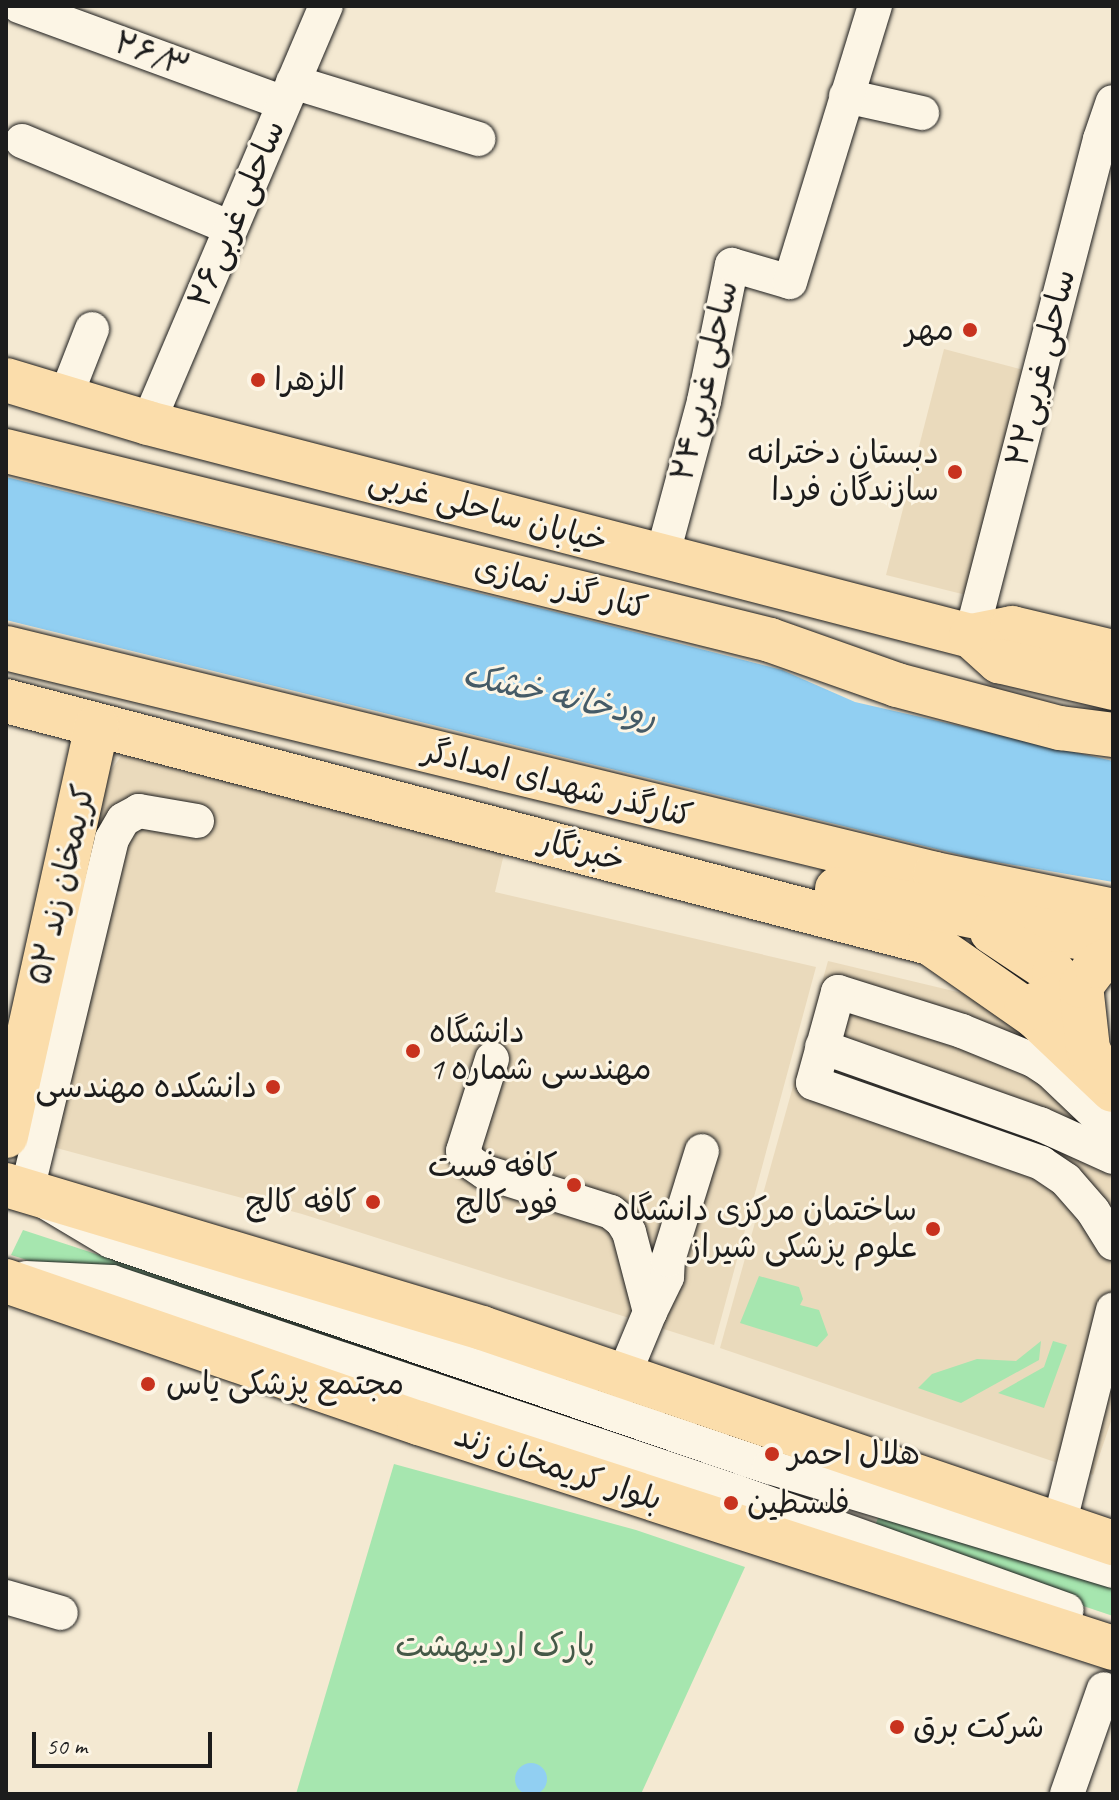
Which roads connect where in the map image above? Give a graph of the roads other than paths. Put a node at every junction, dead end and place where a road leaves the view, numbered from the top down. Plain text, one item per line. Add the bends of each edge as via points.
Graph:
1 (19, 6) edge
2 (326, 6) edge
3 (875, 6) edge
4 (289, 93) junction
5 (846, 96) junction
6 (1113, 102) edge
7 (922, 113) dead end
8 (478, 139) dead end
9 (22, 141) dead end
10 (231, 228) junction
11 (92, 329) dead end
12 (6, 380) edge
13 (65, 398) junction
14 (148, 423) junction
15 (6, 451) edge
16 (662, 557) junction
17 (971, 636) junction
18 (770, 640) junction
19 (6, 648) edge
20 (1113, 652) edge
21 (6, 681) edge
22 (1113, 688) edge
23 (6, 701) edge
24 (1113, 712) edge
25 (97, 726) junction
26 (1113, 735) edge
27 (197, 821) dead end
28 (1113, 911) edge
29 (967, 917) junction
30 (1113, 944) edge
31 (1113, 957) edge
32 (1026, 1009) junction
33 (822, 1047) junction
34 (492, 1059) dead end
35 (1108, 1084) edge
36 (1113, 1131) edge
37 (6, 1136) edge
38 (702, 1151) dead end
39 (1113, 1157) edge
40 (13, 1190) edge
41 (629, 1232) junction
42 (1112, 1237) edge
43 (668, 1260) junction
44 (6, 1279) edge
45 (1113, 1310) edge
46 (650, 1312) junction
47 (623, 1377) junction
48 (1059, 1525) junction
49 (1113, 1543) edge
50 (1113, 1571) edge
51 (6, 1597) edge
52 (61, 1613) dead end
53 (1113, 1625) edge
54 (1110, 1674) edge
55 (1067, 1794) edge

1 - 4 street, ۲۶/۳
2 - 4 street, ساحلی غربی۲۶
3 - 5 street, ساحلی غربی۲۴
4 - 8 street, ۲۶/۳
4 - 10 street, ساحلی غربی۲۶
5 - 7 street
5 - 16 street, ساحلی غربی۲۴ via 790,282 732,265 704,401
6 - 17 street, ساحلی غربی۲۲
9 - 10 street
10 - 14 street, ساحلی غربی۲۶
11 - 13 street
12 - 13 main road, خیابان ساحلی غربی
13 - 14 main road, خیابان ساحلی غربی
14 - 16 main road, خیابان ساحلی غربی
15 - 18 main road, کنار گذر نمازی
16 - 17 main road, خیابان ساحلی غربی
17 - 20 main road, خیابان ساحلی غربی via 1012,628
17 - 22 main road, خیابان ساحلی غربی via 999,661
18 - 24 main road
18 - 26 main road, کنار گذر نمازی via 897,685 1060,728
19 - 28 main road, کنارگذر شهدای امدادگر via 919,871
21 - 29 main road via 829,888
23 - 25 main road, خبرنگار
25 - 32 main road, خبرنگار via 930,943
25 - 37 main road, کریمخان زند ۵۲
27 - 40 street via 139,811 123,820 112,839
29 - 30 main road
29 - 32 main road via 1054,973 1057,995
31 - 35 main road via 1096,966 1081,986 1088,1049
32 - 35 main road, خبرنگار
33 - 36 street via 838,992 962,1031 1033,1060
33 - 39 street via 1052,1128
33 - 42 street via 813,1083 1041,1163 1066,1180
34 - 41 street via 463,1142 470,1162 485,1172 611,1212
38 - 43 street
40 - 47 main road via 482,1328
40 - 50 street via 111,1241 769,1467
41 - 43 street via 660,1246
41 - 46 street
43 - 46 street via 667,1277
44 - 53 street via 112,1282
44 - 54 main road, بلوار کریمخان زند via 448,1433 1030,1621
45 - 48 street
46 - 47 street
47 - 48 main road
48 - 49 main road
51 - 52 street
54 - 55 street

